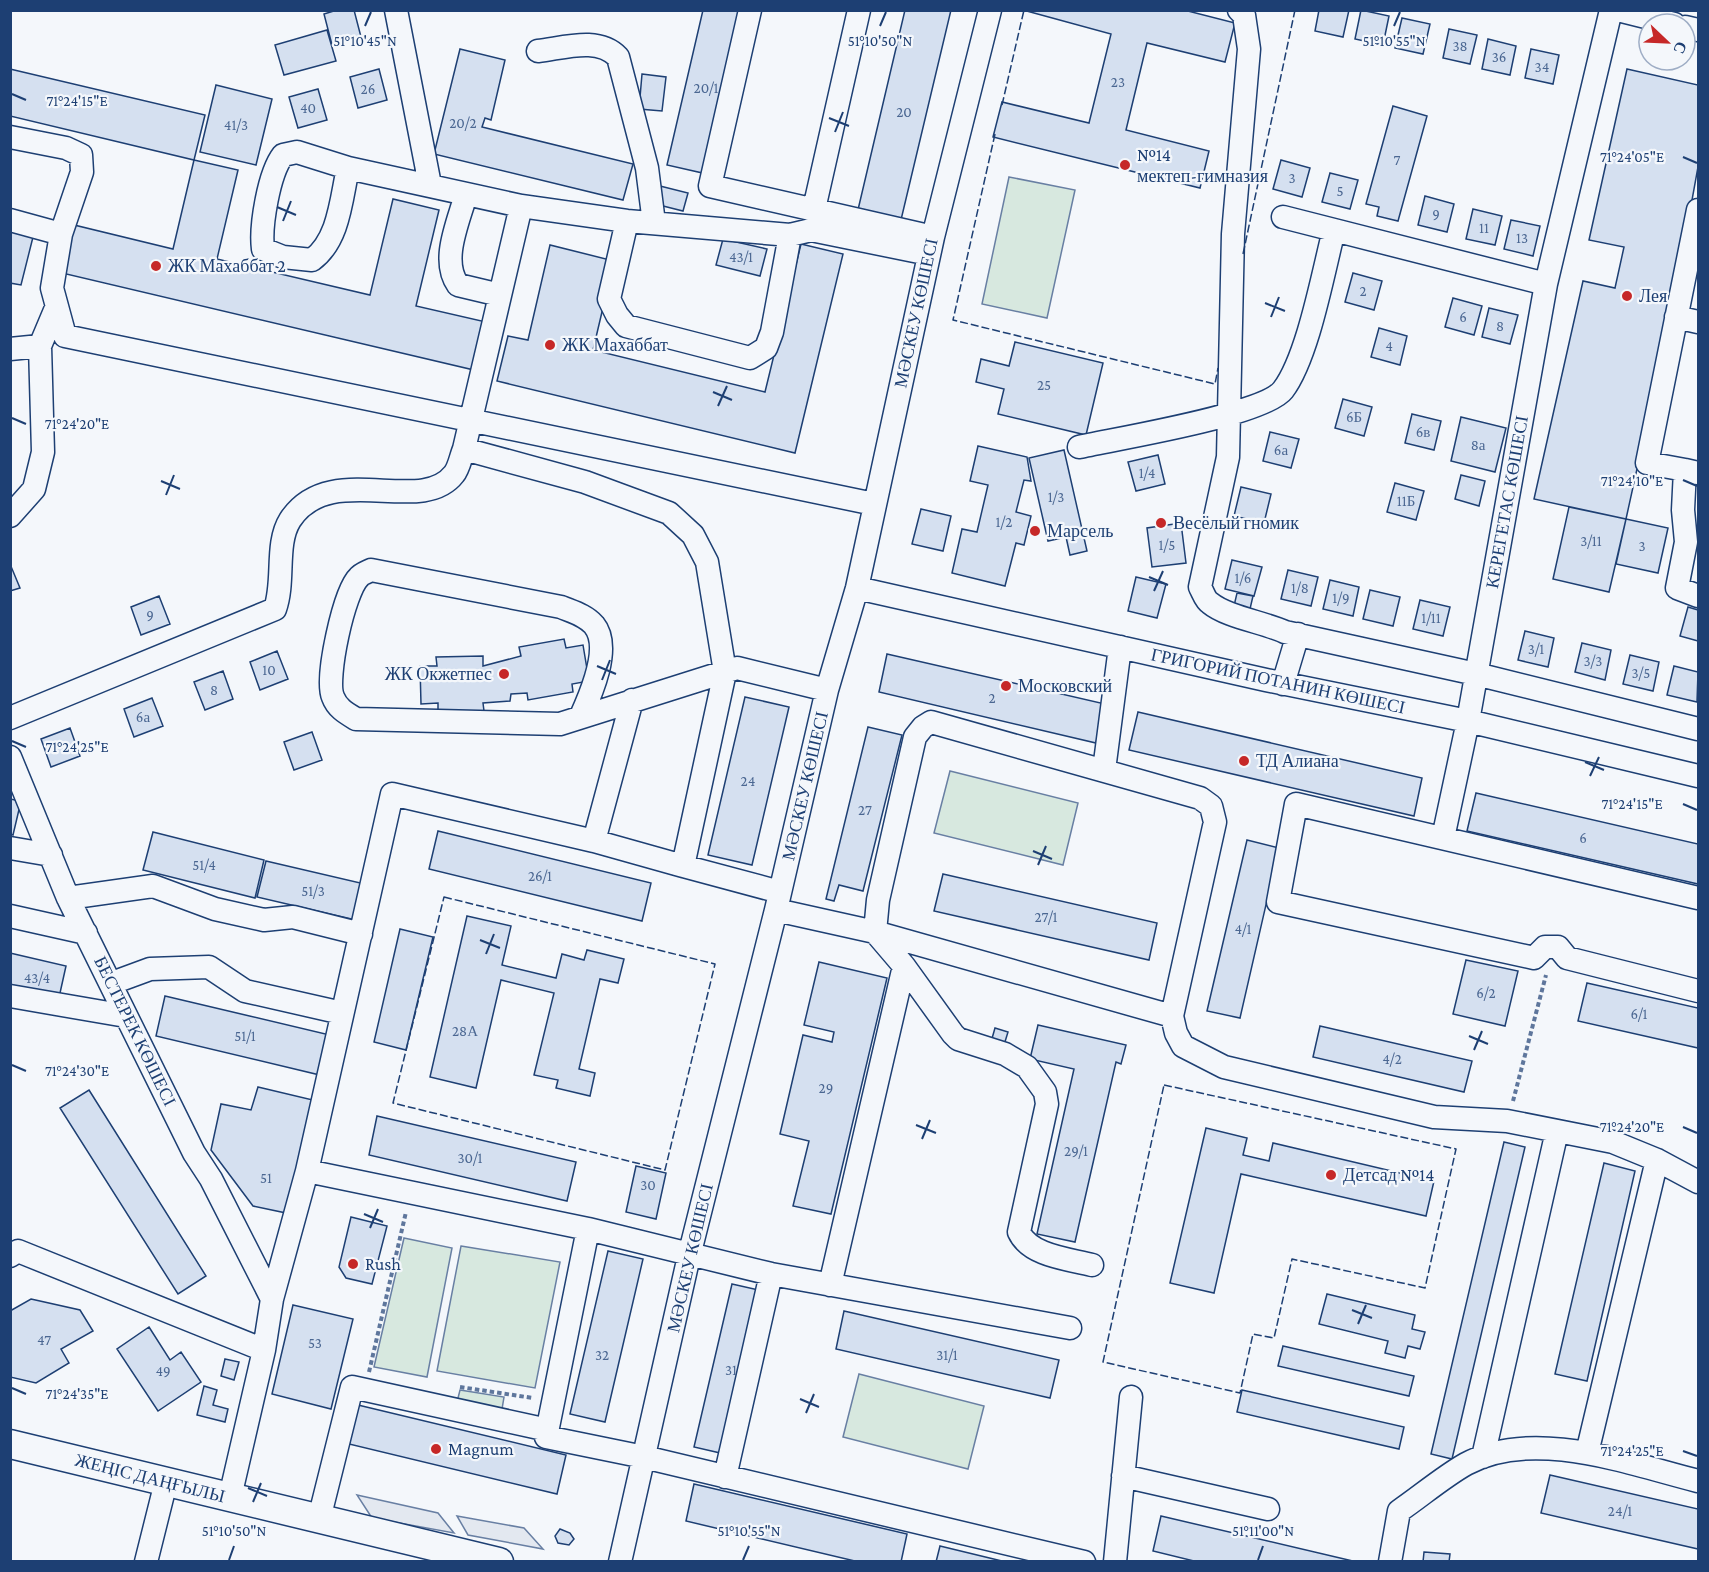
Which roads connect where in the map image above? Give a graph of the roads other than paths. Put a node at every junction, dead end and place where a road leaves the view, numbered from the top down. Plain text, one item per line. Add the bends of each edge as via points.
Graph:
1 (396, 10) edge
2 (750, 10) edge
3 (859, 10) edge
4 (990, 10) edge
5 (1239, 10) edge
6 (1611, 10) edge
7 (1618, 10) edge
8 (1637, 15) edge
9 (538, 51) dead end
10 (10, 137) edge
11 (348, 168) junction
12 (430, 185) junction
13 (466, 194) junction
14 (521, 206) junction
15 (814, 209) junction
16 (1283, 217) dead end
17 (10, 220) edge
18 (627, 221) junction
19 (1697, 221) edge
20 (654, 223) junction
21 (1334, 230) junction
22 (61, 234) junction
23 (790, 235) junction
24 (931, 245) junction
25 (1546, 284) junction
26 (500, 295) junction
27 (56, 308) junction
28 (1676, 317) junction
29 (1698, 322) edge
30 (40, 346) junction
31 (10, 349) edge
32 (1227, 415) junction
33 (470, 420) junction
34 (1078, 447) dead end
35 (464, 449) junction
36 (1692, 472) edge
37 (874, 504) junction
38 (10, 516) edge
39 (857, 588) junction
40 (1698, 596) edge
41 (1298, 634) junction
42 (1120, 647) junction
43 (725, 672) junction
44 (1476, 674) junction
45 (1283, 684) junction
46 (827, 690) junction
47 (632, 700) junction
48 (581, 716) junction
49 (10, 718) edge
50 (1468, 721) junction
51 (1698, 729) edge
52 (10, 757) edge
53 (1104, 770) junction
54 (1698, 776) edge
55 (1443, 838) junction
56 (594, 841) junction
57 (10, 848) edge
58 (51, 855) junction
59 (683, 866) junction
60 (68, 898) junction
61 (1698, 898) edge
62 (778, 901) junction
63 (10, 916) edge
64 (875, 932) junction
65 (86, 933) junction
66 (361, 934) junction
67 (904, 966) junction
68 (112, 983) junction
69 (1698, 991) edge
70 (10, 996) edge
71 (342, 1013) junction
72 (126, 1016) junction
73 (1172, 1016) junction
74 (1557, 1131) junction
75 (1657, 1160) junction
76 (307, 1171) junction
77 (1698, 1182) edge
78 (588, 1230) junction
79 (13, 1249) edge
80 (689, 1256) junction
81 (1092, 1265) dead end
82 (771, 1274) junction
83 (830, 1285) junction
84 (272, 1299) junction
85 (1070, 1328) dead end
86 (264, 1350) junction
87 (1131, 1397) dead end
88 (548, 1430) junction
89 (10, 1444) edge
90 (1587, 1453) junction
91 (644, 1457) junction
92 (1483, 1457) junction
93 (1124, 1476) junction
94 (725, 1478) junction
95 (1698, 1481) edge
96 (166, 1482) junction
97 (230, 1497) junction
98 (1268, 1509) dead end
99 (319, 1519) junction
100 (146, 1562) edge
101 (499, 1562) edge
102 (620, 1562) edge
103 (1084, 1562) edge
104 (1115, 1562) edge
105 (1390, 1562) edge

1 - 12 street
2 - 15 street via 710,186
3 - 15 street
4 - 24 street, МӘСКЕУ КӨШЕСІ
5 - 32 street via 1244,15 1249,49 1233,234
6 - 25 street, КЕРЕГЕТАС КӨШЕСІ
7 - 8 street
9 - 20 street via 590,44 609,48 618,57 647,168
10 - 22 street via 66,148 81,155 82,172
11 - 11 street via 297,152 283,154 275,165 261,237 263,249 312,260 324,251 332,238
11 - 12 street
12 - 13 street
13 - 14 street
13 - 26 street via 450,258 451,275 458,285
14 - 18 street
14 - 26 street
15 - 24 street
16 - 21 street
17 - 22 street
18 - 20 street
18 - 23 street via 609,299 626,326 750,358 766,348 772,332
19 - 28 street
20 - 23 street
21 - 25 street
21 - 32 street via 1297,367 1282,393
22 - 27 street via 52,288
23 - 24 street via 811,230
24 - 37 street, МӘСКЕУ КӨШЕСІ
25 - 44 street, КЕРЕГЕТАС КӨШЕСІ
26 - 33 street
27 - 30 street
27 - 33 street via 65,336
28 - 29 street
28 - 36 street via 1647,463
30 - 31 street
30 - 38 street via 43,452 34,489
32 - 34 street
32 - 41 street via 1227,457 1200,587 1208,602 1230,614
33 - 35 street
33 - 37 street
35 - 43 street via 585,482 669,513 693,535 707,562
35 - 49 street via 454,474 426,491 344,489 308,501 290,520 282,540 281,588 275,609
36 - 40 street via 1683,510 1686,542 1677,588
37 - 39 street, МӘСКЕУ КӨШЕСІ
39 - 42 street, ГРИГОРИЙ ПОТАНИН КӨШЕСІ
39 - 46 street, МӘСКЕУ КӨШЕСІ
41 - 44 street
41 - 45 street
42 - 45 street, ГРИГОРИЙ ПОТАНИН КӨШЕСІ
42 - 53 street
43 - 46 street via 737,669
43 - 47 street
43 - 59 street
44 - 50 street, КЕРЕГЕТАС КӨШЕСІ
44 - 51 street
45 - 50 street, ГРИГОРИЙ ПОТАНИН КӨШЕСІ
46 - 62 street, МӘСКЕУ КӨШЕСІ
47 - 48 street
47 - 56 street
48 - 48 street via 560,724 356,719 341,711 333,697 330,678 349,594 358,577 371,570 561,607 583,616 600,637 597,681
50 - 54 street, ГРИГОРИЙ ПОТАНИН КӨШЕСІ
50 - 55 street, КЕРЕГЕТАС КӨШЕСІ
52 - 58 street, БЕСТЕРЕК КӨШЕСІ
53 - 64 street via 931,722 923,727 915,737 878,900
53 - 73 street via 1200,798 1211,806 1215,822
55 - 61 street
55 - 69 street via 1296,804 1278,902 1534,958 1545,948 1558,947 1567,958
56 - 59 street
56 - 66 street via 392,794
57 - 58 street
58 - 60 street, БЕСТЕРЕК КӨШЕСІ
59 - 62 street
60 - 65 street, БЕСТЕРЕК КӨШЕСІ
60 - 66 street via 153,886 215,909 264,920 292,917
62 - 64 street
62 - 80 street, МӘСКЕУ КӨШЕСІ
63 - 65 street
64 - 67 street
64 - 73 street
65 - 68 street, БЕСТЕРЕК КӨШЕСІ
66 - 71 street
67 - 81 street via 958,1040 1005,1054 1035,1076 1047,1104 1019,1232 1022,1240 1038,1250
67 - 83 street
68 - 71 street via 150,969 209,967 245,991
68 - 72 street, БЕСТЕРЕК КӨШЕСІ
70 - 72 street
71 - 76 street
72 - 84 street, БЕСТЕРЕК КӨШЕСІ
73 - 74 street via 1183,1046 1224,1067 1434,1116 1507,1121
74 - 75 street via 1613,1142
74 - 92 street
75 - 77 street
75 - 90 street
76 - 78 street
76 - 84 street
78 - 80 street
78 - 88 street
79 - 86 street
80 - 82 street
80 - 91 street, МӘСКЕУ КӨШЕСІ
82 - 83 street
82 - 94 street
83 - 85 street
84 - 86 street
86 - 97 street
87 - 93 street
88 - 91 street via 546,1437
88 - 99 street via 352,1387
89 - 96 main road, ЖЕҢІС ДАҢҒЫЛЫ
90 - 92 street via 1552,1449 1498,1451
90 - 95 street
91 - 94 street
91 - 102 street, МӘСКЕУ КӨШЕСІ
92 - 105 street via 1399,1511
93 - 98 street
93 - 104 street
94 - 103 street
96 - 97 main road, ЖЕҢІС ДАҢҒЫЛЫ
96 - 100 street
97 - 99 main road, ЖЕҢІС ДАҢҒЫЛЫ
99 - 101 main road, ЖЕҢІС ДАҢҒЫЛЫ

